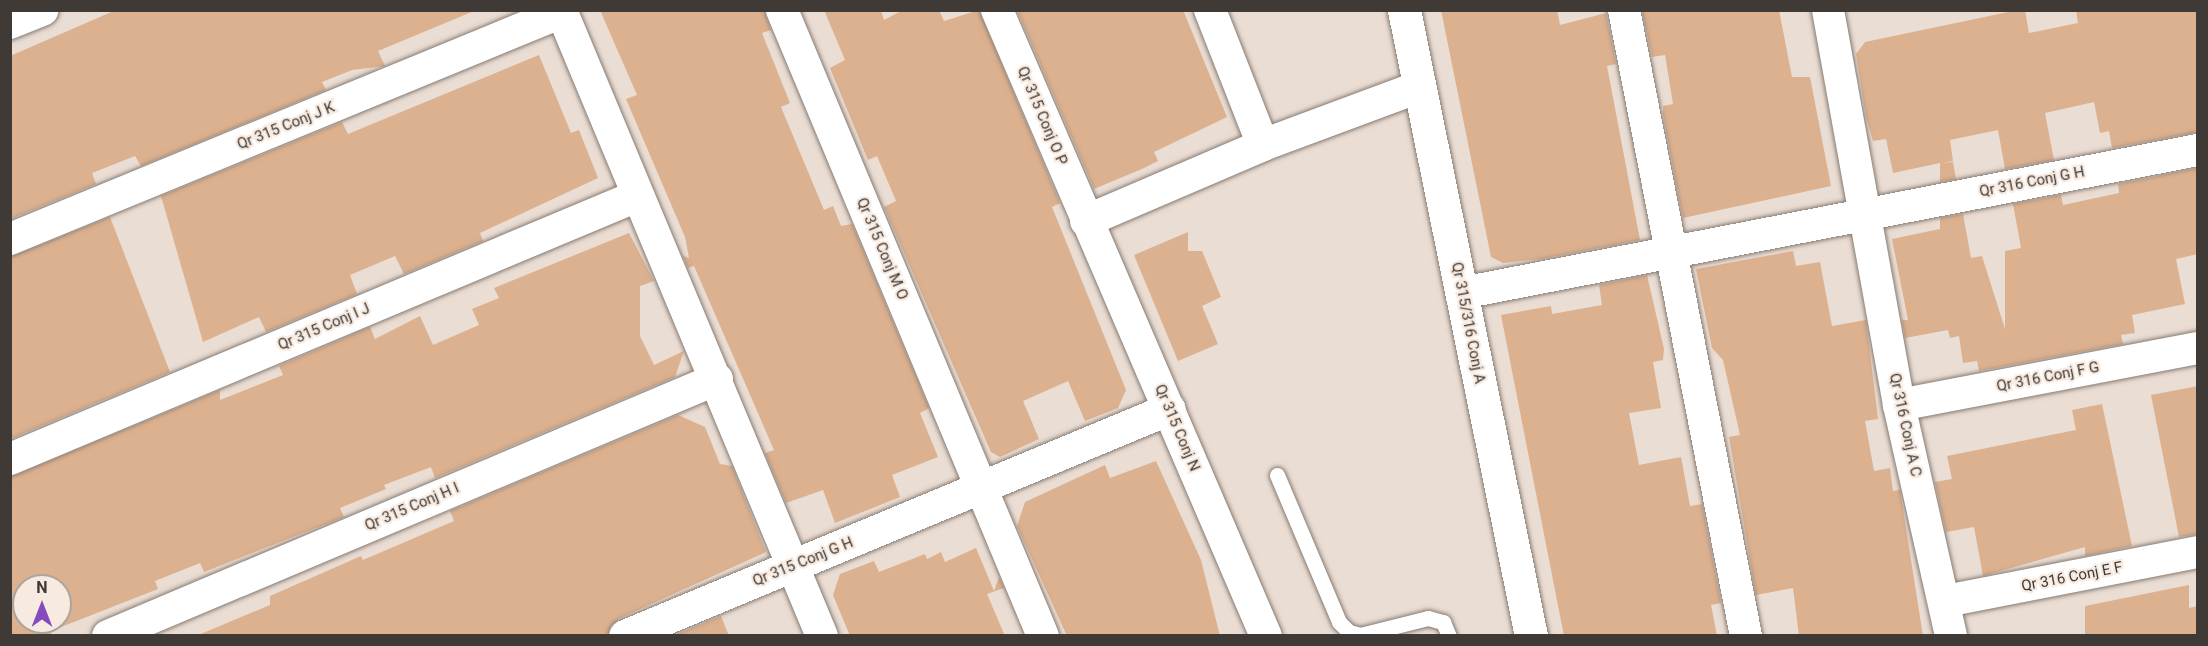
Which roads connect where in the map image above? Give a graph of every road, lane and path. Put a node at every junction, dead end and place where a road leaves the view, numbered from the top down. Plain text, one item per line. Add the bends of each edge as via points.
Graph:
1 (42, 10) edge
2 (782, 10) edge
3 (997, 10) edge
4 (1210, 10) edge
5 (1404, 10) edge
6 (1624, 10) edge
7 (561, 11) edge
8 (1835, 12) edge
9 (10, 23) edge
10 (1419, 87) junction
11 (1263, 145) junction
12 (2198, 150) edge
13 (637, 196) junction
14 (1867, 214) junction
15 (1086, 221) junction
16 (10, 239) edge
17 (1674, 252) junction
18 (1462, 293) junction
19 (2198, 348) edge
20 (717, 380) junction
21 (1899, 405) junction
22 (1170, 409) junction
23 (10, 459) edge
24 (1277, 475) dead end
25 (982, 488) junction
26 (2198, 552) edge
27 (793, 566) junction
28 (1946, 601) junction
29 (108, 636) edge
30 (625, 636) edge
31 (822, 636) edge
32 (1042, 636) edge
33 (1266, 636) edge
34 (1449, 636) edge
35 (1531, 636) edge
36 (1746, 636) edge
37 (1951, 636) edge

1 - 9 street
2 - 25 street, Qr 315 Conj M O
3 - 15 street, Qr 315 Conj O P
4 - 11 street
5 - 10 street, Qr 315/316 Conj A
6 - 17 street
7 - 13 street
7 - 16 street, Qr 315 Conj J K
8 - 14 street, Qr 316 Conj A C
10 - 11 street
10 - 18 street, Qr 315/316 Conj A
11 - 15 street
12 - 14 street, Qr 316 Conj G H
13 - 20 street
13 - 23 street, Qr 315 Conj I J
14 - 17 street, Qr 316 Conj G H
14 - 21 street, Qr 316 Conj A C
15 - 22 street, Qr 315 Conj N
17 - 18 street, Qr 316 Conj G H
17 - 36 street
18 - 35 street, Qr 315/316 Conj A
19 - 21 street, Qr 316 Conj F G
20 - 27 street
20 - 29 street, Qr 315 Conj H I
21 - 28 street, Qr 316 Conj A C
22 - 25 street, Qr 315 Conj G H
22 - 33 street, Qr 315 Conj N
24 - 34 lane via 1339,622 1349,632 1360,634 1428,618 1443,622
25 - 27 street, Qr 315 Conj G H
25 - 32 street, Qr 315 Conj M O
26 - 28 street, Qr 316 Conj E F
27 - 30 street, Qr 315 Conj G H
27 - 31 street
28 - 37 street, Qr 316 Conj A C

